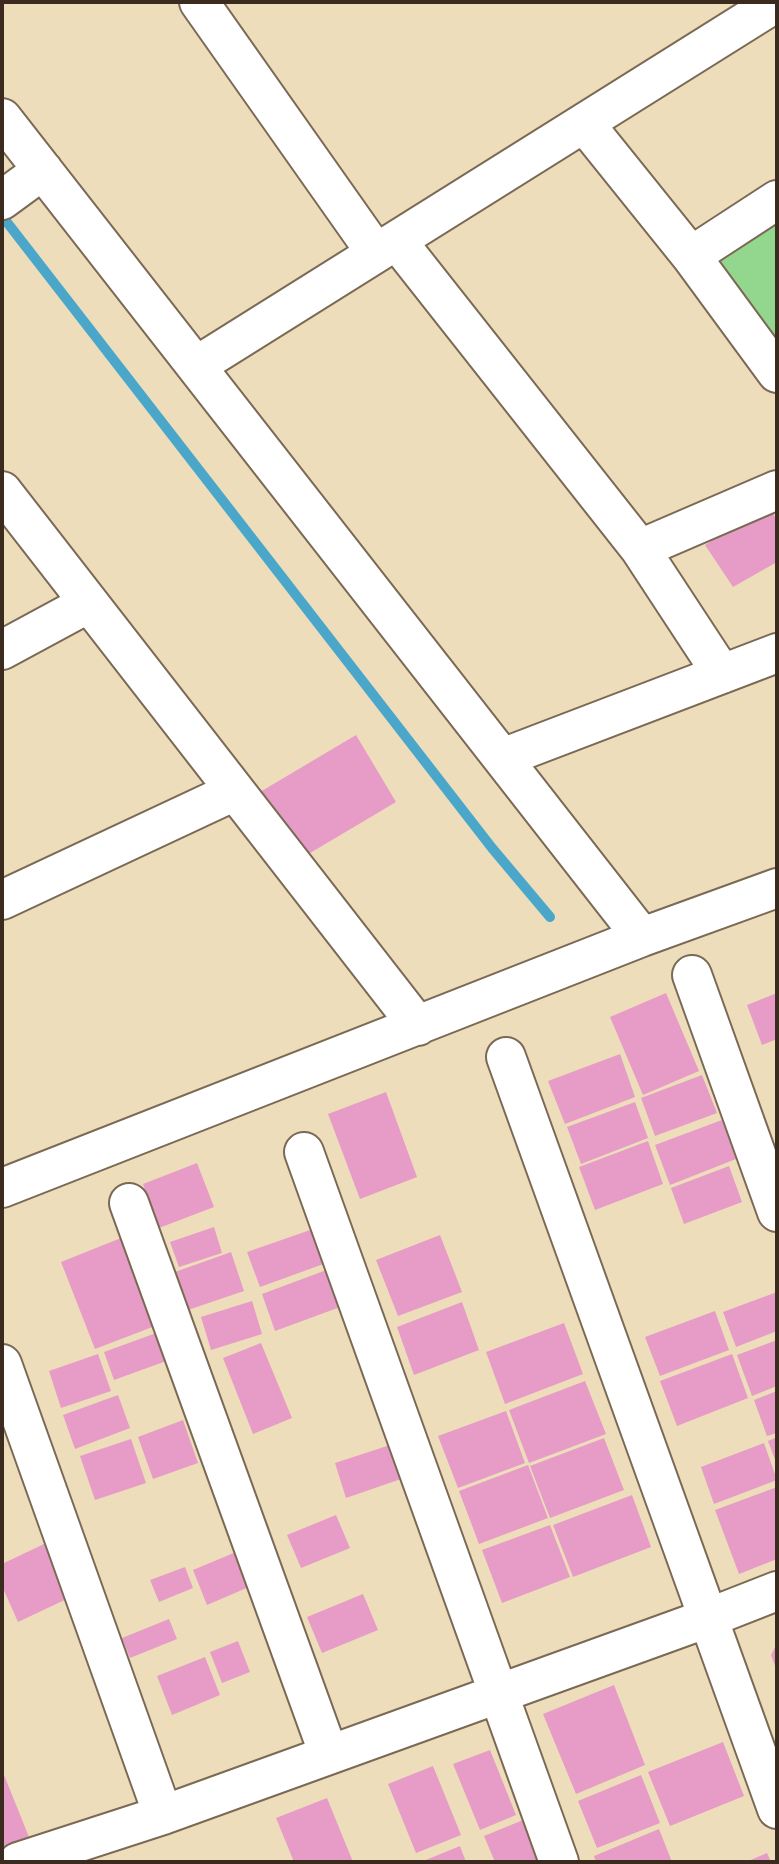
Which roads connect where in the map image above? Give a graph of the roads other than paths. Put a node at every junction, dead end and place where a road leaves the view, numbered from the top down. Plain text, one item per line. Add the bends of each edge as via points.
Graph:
1 (199, 2) edge
2 (777, 2) edge
3 (2, 118) edge
4 (584, 123) junction
5 (43, 170) junction
6 (2, 200) edge
7 (777, 200) edge
8 (387, 247) junction
9 (691, 256) junction
10 (196, 366) junction
11 (777, 373) edge
12 (777, 490) edge
13 (2, 491) edge
14 (640, 549) junction
15 (89, 603) junction
16 (2, 650) edge
17 (777, 653) edge
18 (722, 674) junction
19 (502, 758) junction
20 (235, 791) junction
21 (777, 888) edge
22 (2, 900) edge
23 (642, 937) junction
24 (692, 975) dead end
25 (418, 1026) junction
26 (506, 1057) dead end
27 (304, 1152) dead end
28 (2, 1188) edge
29 (129, 1203) dead end
30 (777, 1212) edge
31 (2, 1364) edge
32 (15, 1445) edge
33 (777, 1591) edge
34 (708, 1618) junction
35 (499, 1694) junction
36 (329, 1755) junction
37 (777, 1809) edge
38 (163, 1815) junction
39 (18, 1862) edge
40 (559, 1862) edge

1 - 8 street
2 - 4 street
3 - 5 street
4 - 8 street
4 - 9 street
5 - 6 street
5 - 10 street
7 - 9 street
8 - 10 street
8 - 14 street
9 - 11 street
10 - 19 street
12 - 14 street
13 - 15 street
14 - 18 street
15 - 16 street
15 - 20 street
17 - 18 street
18 - 19 street
19 - 23 street
20 - 22 street
20 - 25 street
21 - 23 street
23 - 25 street
24 - 30 street
25 - 28 street
26 - 34 street
27 - 35 street
29 - 36 street
31 - 32 street
32 - 38 street
33 - 34 street
34 - 35 street
34 - 37 street
35 - 36 street
35 - 40 street
36 - 38 street
38 - 39 street

